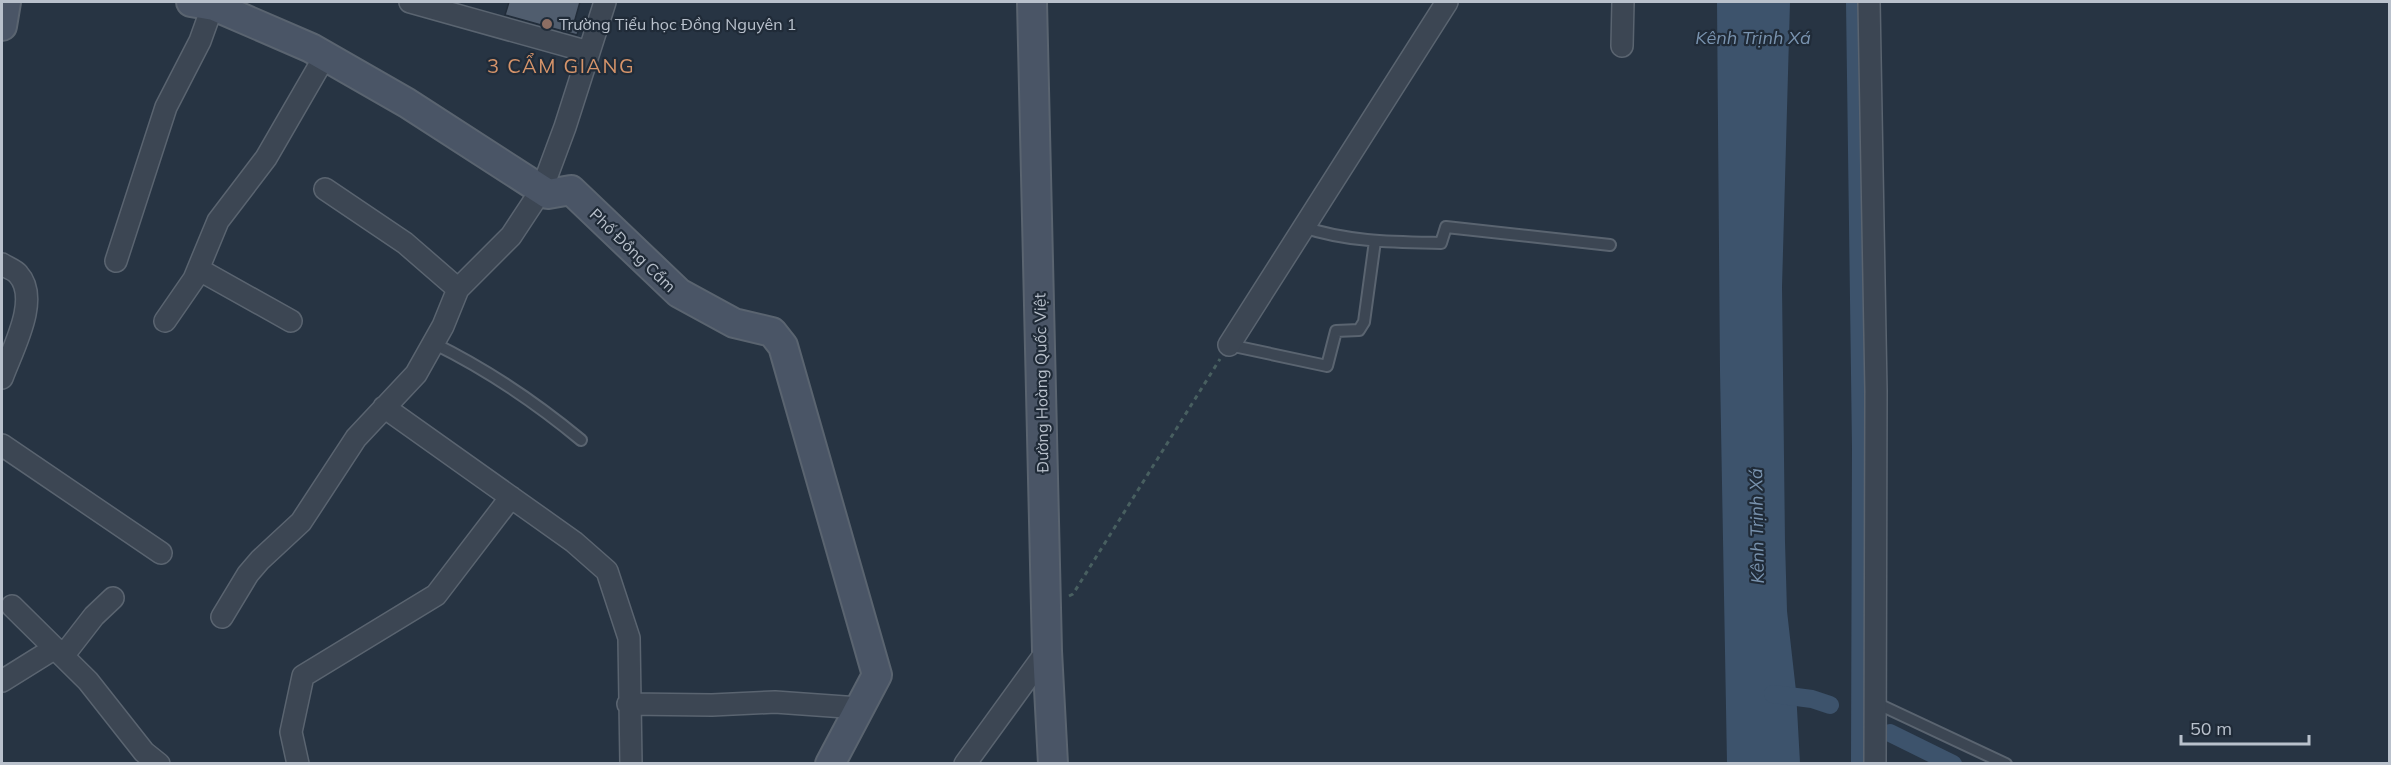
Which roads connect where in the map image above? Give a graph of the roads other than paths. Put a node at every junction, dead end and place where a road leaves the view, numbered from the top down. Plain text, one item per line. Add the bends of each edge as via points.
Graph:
1 (6, 2) edge
2 (410, 2) edge
3 (605, 2) edge
4 (1032, 2) edge
5 (1447, 2) edge
6 (1623, 2) edge
7 (1869, 2) edge
8 (206, 3) edge
9 (2, 26) edge
10 (1622, 46) dead end
11 (589, 52) junction
12 (325, 56) junction
13 (326, 189) dead end
14 (542, 189) junction
15 (1302, 227) junction
16 (1375, 241) junction
17 (1610, 245) dead end
18 (116, 261) dead end
19 (2, 264) edge
20 (198, 269) junction
21 (458, 289) junction
22 (165, 321) dead end
23 (291, 321) dead end
24 (433, 343) junction
25 (1228, 345) joint
26 (2, 378) edge
27 (384, 407) junction
28 (581, 440) dead end
29 (2, 445) edge
30 (511, 497) junction
31 (161, 553) dead end
32 (113, 598) dead end
33 (12, 606) dead end
34 (222, 617) dead end
35 (1047, 651) junction
36 (59, 652) junction
37 (2, 681) edge
38 (1876, 703) junction
39 (628, 704) junction
40 (859, 708) junction
41 (159, 764) edge
42 (298, 764) edge
43 (631, 764) edge
44 (830, 764) edge
45 (964, 764) edge
46 (1053, 764) edge
47 (1875, 764) edge
48 (2006, 764) edge

1 - 9 street
2 - 11 street
3 - 11 street
4 - 35 street, Đường Hoàng Quốc Việt
5 - 15 street
6 - 10 street
7 - 38 street
8 - 12 street
8 - 18 street via 200,40 166,107
11 - 14 street
12 - 14 street
12 - 20 street via 266,158 218,221
13 - 21 street via 405,243
14 - 21 street via 511,236
14 - 40 street, Phố Đồng Cẩm via 548,194 571,190 679,293 734,323 772,332 783,346 877,675
15 - 16 lane via 1327,235
15 - 25 street
16 - 17 lane via 1441,243 1446,227
16 - 25 lane via 1362,328 1336,331 1327,366
19 - 26 street via 18,273 29,297
20 - 22 street
20 - 23 street
21 - 24 street
24 - 27 street via 416,374
24 - 28 lane via 509,385
27 - 30 street
27 - 34 street via 356,438 301,522 248,574
29 - 31 street
30 - 39 street via 607,571 628,638
30 - 42 street via 436,595 303,676 291,732
32 - 36 street
33 - 36 street
35 - 45 street
35 - 46 street, Đường Hoàng Quốc Việt
36 - 37 street
36 - 41 street via 88,681 144,752
38 - 47 street
38 - 48 lane
39 - 40 street via 775,702
39 - 43 street
40 - 44 street, Phố Đồng Cẩm

